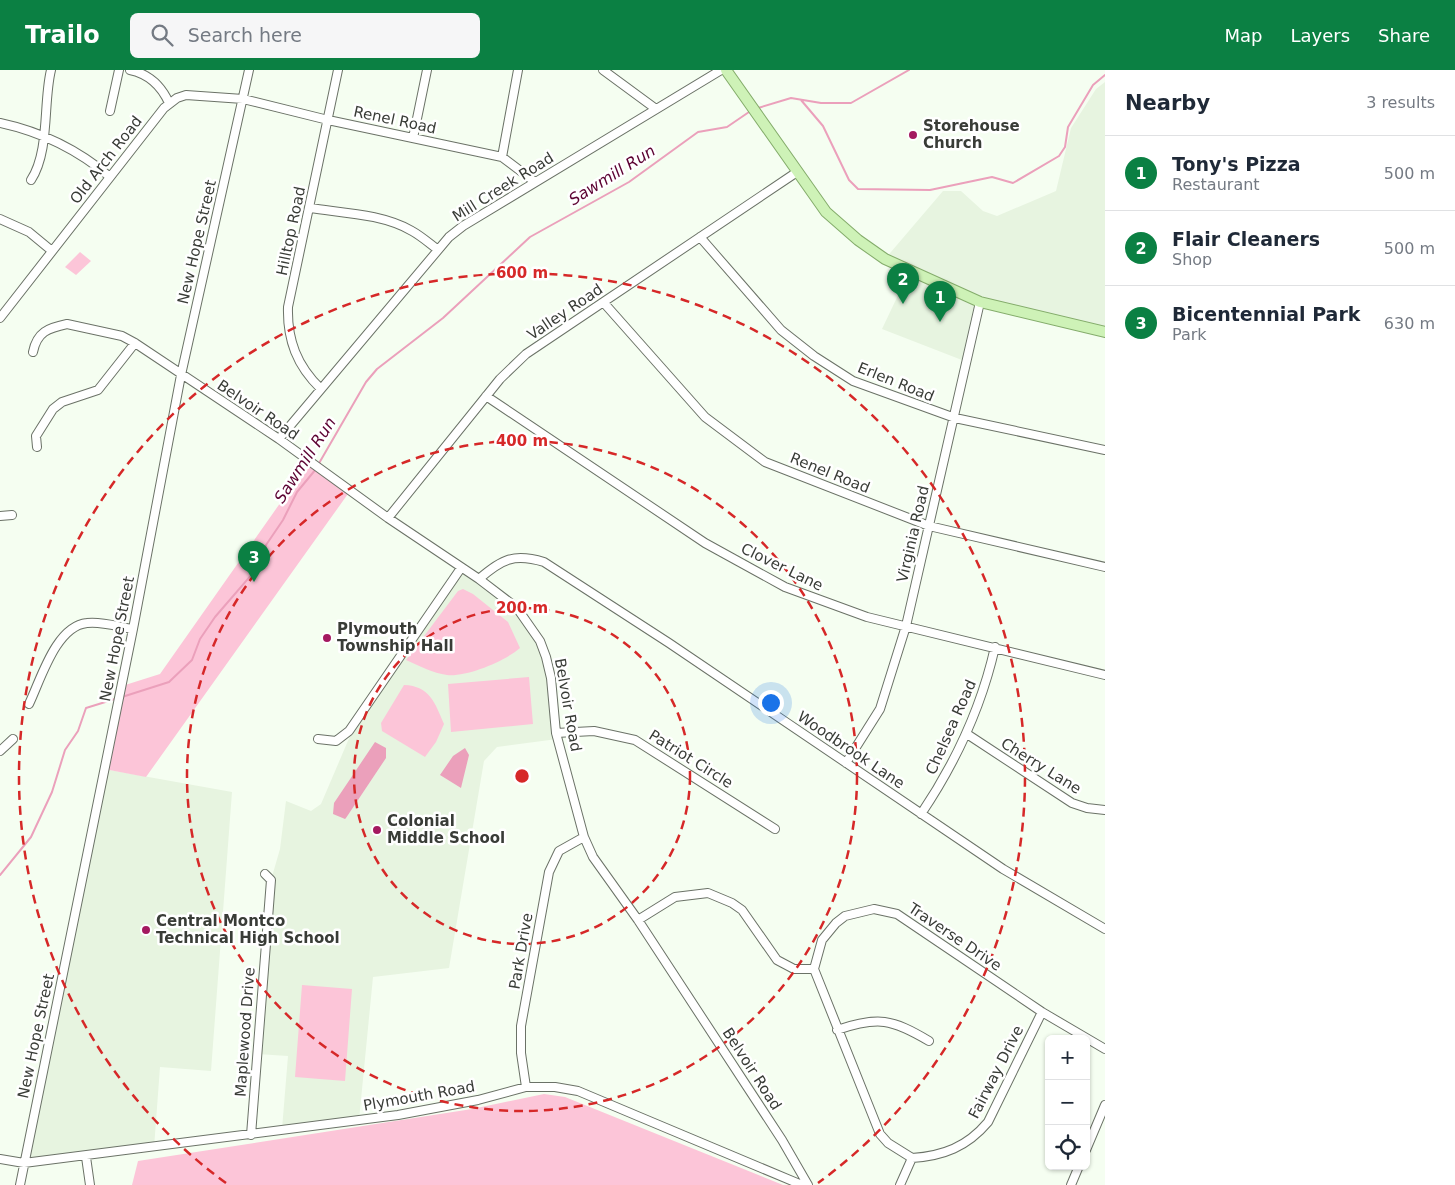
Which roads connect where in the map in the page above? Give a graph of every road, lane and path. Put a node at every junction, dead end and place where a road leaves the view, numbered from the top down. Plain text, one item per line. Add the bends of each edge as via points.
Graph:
1 (51, 70) edge
2 (119, 70) edge
3 (130, 70) edge
4 (249, 70) edge
5 (338, 70) edge
6 (427, 70) edge
7 (518, 70) edge
8 (603, 70) edge
9 (721, 70) edge
10 (726, 70) edge
11 (243, 99) junction
12 (169, 103) junction
13 (656, 109) junction
14 (110, 111) dead end
15 (328, 120) junction
16 (0, 123) edge
17 (43, 135) junction
18 (413, 138) junction
19 (502, 157) junction
20 (797, 172) junction
21 (110, 177) junction
22 (31, 180) dead end
23 (536, 182) junction
24 (310, 208) junction
25 (0, 219) edge
26 (700, 237) junction
27 (437, 249) junction
28 (52, 251) junction
29 (980, 302) junction
30 (604, 303) junction
31 (0, 318) edge
32 (1105, 332) edge
33 (135, 343) junction
34 (33, 352) dead end
35 (181, 375) junction
36 (320, 389) junction
37 (486, 396) junction
38 (955, 418) junction
39 (279, 439) junction
40 (37, 446) dead end
41 (1105, 450) edge
42 (12, 515) dead end
43 (0, 516) edge
44 (388, 518) junction
45 (929, 526) junction
46 (1105, 567) edge
47 (461, 568) junction
48 (479, 579) junction
49 (906, 626) junction
50 (133, 629) junction
51 (995, 648) junction
52 (1105, 675) edge
53 (29, 704) dead end
54 (556, 733) junction
55 (967, 734) junction
56 (13, 739) dead end
57 (318, 739) dead end
58 (0, 751) edge
59 (846, 764) junction
60 (1105, 810) edge
61 (921, 814) junction
62 (775, 829) dead end
63 (584, 837) junction
64 (266, 874) dead end
65 (638, 920) junction
66 (1105, 929) edge
67 (814, 969) junction
68 (1042, 1012) junction
69 (836, 1030) junction
70 (929, 1041) dead end
71 (1105, 1049) edge
72 (526, 1087) junction
73 (1105, 1105) edge
74 (251, 1135) junction
75 (1090, 1141) edge
76 (86, 1157) junction
77 (0, 1158) edge
78 (912, 1158) junction
79 (24, 1163) junction
80 (1077, 1170) edge
81 (20, 1185) edge
82 (90, 1185) edge
83 (802, 1185) edge
84 (808, 1185) edge
85 (900, 1185) edge
86 (1071, 1185) edge

1 - 17 street via 46,88 47,113
2 - 14 street
3 - 12 street via 149,76
4 - 11 street
5 - 15 street, Hilltop Road
6 - 18 street
7 - 19 street
8 - 13 street
9 - 13 street, Mill Creek Road
10 - 20 main road
11 - 12 street via 194,94
11 - 15 street, Renel Road
11 - 35 street, New Hope Street
12 - 21 street, Old Arch Road
13 - 23 street, Mill Creek Road
15 - 18 street, Renel Road
15 - 24 street, Hilltop Road
16 - 17 street
17 - 21 street via 86,157
17 - 22 street via 36,172
18 - 19 street, Renel Road
19 - 23 street, Renel Road
20 - 26 street, Valley Road
20 - 29 main road via 826,212 870,249 910,272
21 - 28 street, Old Arch Road
23 - 27 street, Mill Creek Road via 463,226
24 - 27 street via 369,217 400,226 412,230
24 - 36 street, Hilltop Road via 288,307 288,322 295,354 308,377
25 - 28 street via 29,232
26 - 30 street, Valley Road
26 - 38 street, Erlen Road via 781,330 814,356 853,381
27 - 36 street, Mill Creek Road
28 - 31 street, Old Arch Road
29 - 32 main road
29 - 38 street, Virginia Road
30 - 37 street, Valley Road via 526,354
30 - 45 street, Renel Road via 705,417 765,462
33 - 34 street, Belvoir Road via 122,336 68,324 45,331 35,341
33 - 35 street, Belvoir Road
33 - 40 street via 98,390 62,402 53,409 36,436
35 - 39 street, Belvoir Road
35 - 50 street, New Hope Street
36 - 39 street, Mill Creek Road
37 - 44 street, Valley Road
37 - 49 street, Clover Lane via 744,566 829,605
38 - 41 street, Erlen Road
38 - 45 street, Virginia Road
39 - 44 street, Belvoir Road
42 - 43 street
44 - 47 street, Belvoir Road
45 - 46 street, Renel Road
45 - 49 street, Virginia Road
47 - 48 street, Belvoir Road
47 - 57 street via 349,731 336,741
48 - 54 street, Belvoir Road via 517,608 540,641 551,678
48 - 59 street, Woodbrook Lane via 514,557 525,556 544,562
49 - 51 street, Clover Lane
49 - 59 street, Virginia Road via 880,709
50 - 53 street via 93,622 72,628 60,639
50 - 79 street, New Hope Street
51 - 52 street, Clover Lane
51 - 55 street, Chelsea Road via 988,680
54 - 62 street, Patriot Circle via 594,731 635,740
54 - 63 street, Belvoir Road
55 - 60 street, Cherry Lane via 1072,804
55 - 61 street, Chelsea Road via 948,774
56 - 58 street
59 - 61 street, Woodbrook Lane
61 - 66 street, Woodbrook Lane via 1038,891
63 - 65 street, Belvoir Road via 593,857
63 - 72 street, Park Drive via 559,851 549,872 521,1026
64 - 74 street, Maplewood Drive via 271,880
65 - 67 street via 675,897 708,893 742,910 777,960 794,969
65 - 84 street, Belvoir Road
67 - 68 street, Traverse Drive via 822,940 836,923 858,911 888,911
67 - 69 street
68 - 71 street, Traverse Drive
68 - 78 street, Fairway Drive via 988,1122 978,1134 955,1149
69 - 70 street via 884,1021 904,1026
69 - 78 street via 880,1134
72 - 74 street, Plymouth Road via 398,1115
72 - 83 street, Plymouth Road via 578,1091
73 - 75 street
74 - 76 street, Plymouth Road
76 - 79 street, Plymouth Road
76 - 82 street
77 - 79 street, Plymouth Road
78 - 85 street
79 - 81 street, New Hope Street
80 - 86 street

